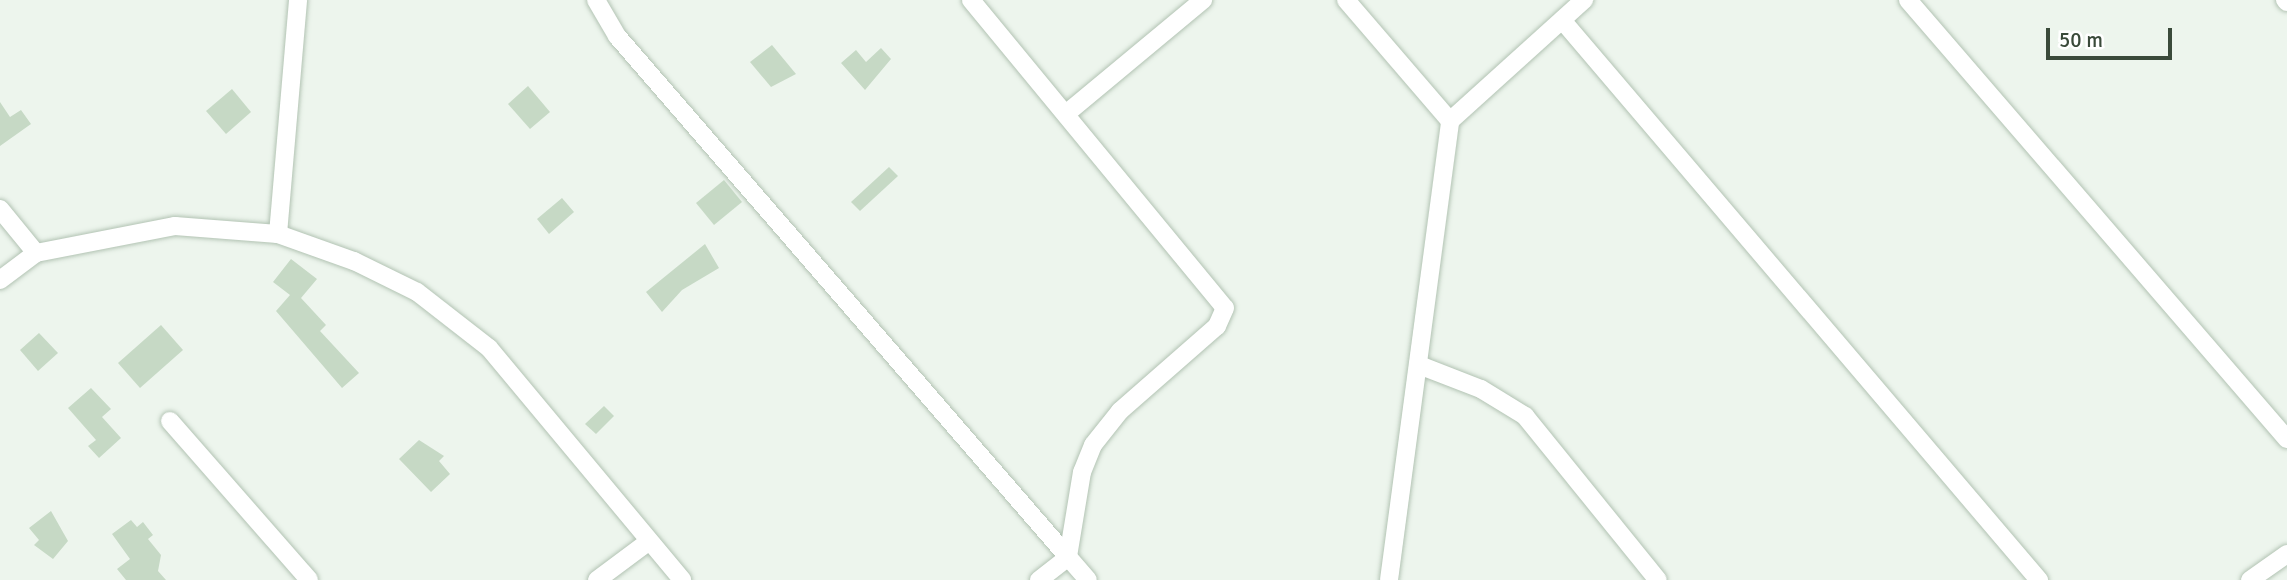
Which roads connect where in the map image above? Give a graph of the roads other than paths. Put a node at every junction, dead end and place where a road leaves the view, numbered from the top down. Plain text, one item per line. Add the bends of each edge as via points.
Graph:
1 (298, 0) edge
2 (596, 0) edge
3 (971, 0) edge
4 (1203, 0) edge
5 (1346, 0) edge
6 (1584, 0) edge
7 (1908, 0) edge
8 (1562, 20) junction
9 (1066, 113) junction
10 (1450, 121) junction
11 (0, 209) edge
12 (278, 233) junction
13 (36, 253) junction
14 (0, 280) edge
15 (1419, 365) junction
16 (170, 421) dead end
17 (2287, 439) edge
18 (648, 542) junction
19 (2287, 554) edge
20 (1068, 557) junction
21 (309, 580) edge
22 (597, 580) edge
23 (682, 580) edge
24 (1039, 580) edge
25 (1087, 580) edge
26 (1389, 580) edge
27 (1658, 580) edge
28 (2039, 580) edge
29 (2250, 580) edge

1 - 12 street
2 - 20 street via 617,36
3 - 9 street
4 - 9 street
5 - 10 street
6 - 8 street
7 - 17 street
8 - 10 street
8 - 28 street
9 - 20 street via 1225,309 1217,326 1120,411 1093,445 1082,472
10 - 15 street
11 - 13 street
12 - 13 street via 174,226
12 - 18 street via 417,292 489,348
13 - 14 street
15 - 26 street
15 - 27 street via 1480,389 1525,416
16 - 21 street
18 - 22 street
18 - 23 street
19 - 29 street
20 - 24 street
20 - 25 street

